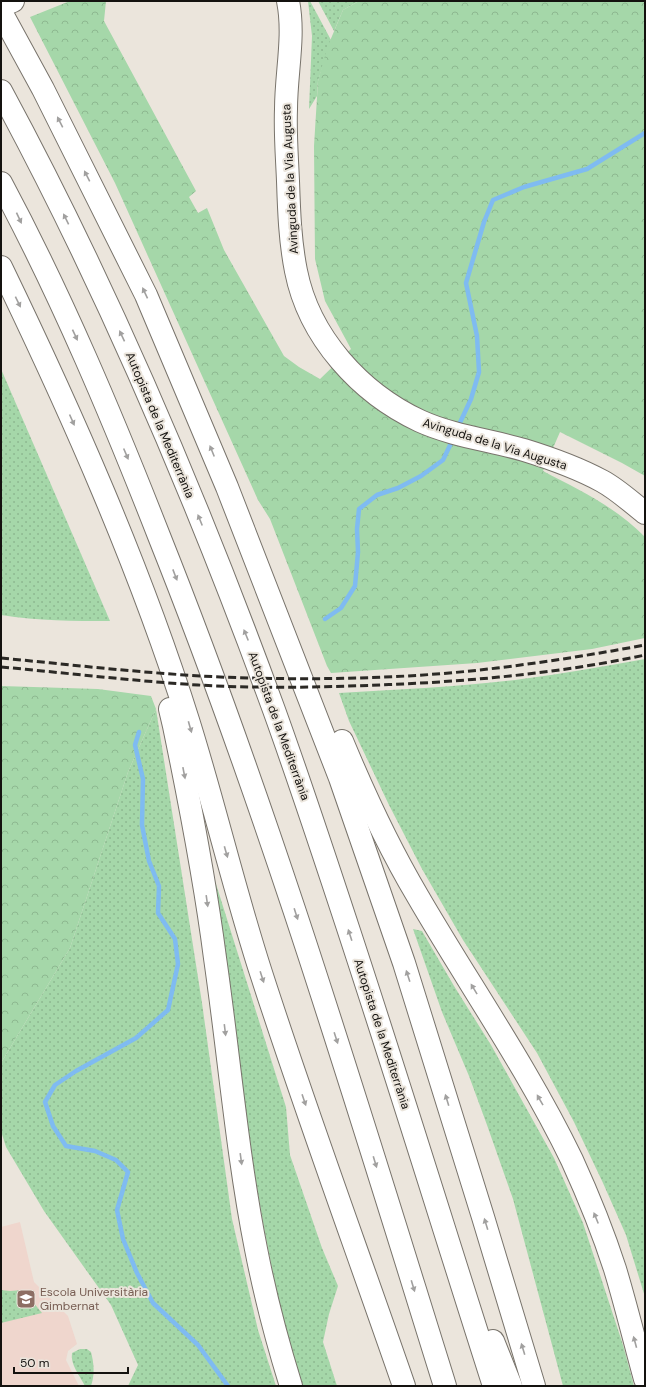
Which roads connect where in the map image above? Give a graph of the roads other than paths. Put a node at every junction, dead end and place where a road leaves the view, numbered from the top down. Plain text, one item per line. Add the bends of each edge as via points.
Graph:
1 (13, 1) edge
2 (288, 1) edge
3 (1, 6) edge
4 (1, 12) edge
5 (1, 91) edge
6 (1, 183) edge
7 (1, 267) edge
8 (87, 455) junction
9 (227, 487) junction
10 (645, 513) edge
11 (419, 1150) junction
12 (645, 1379) edge
13 (291, 1386) edge
14 (404, 1386) edge
15 (445, 1386) edge
16 (494, 1386) edge
17 (511, 1386) edge
18 (534, 1386) edge

1 - 3 main road
2 - 10 main road, Avinguda de la Via Augusta via 291,32 286,109 292,249 303,297 322,336 362,383 402,411 449,431 526,450 576,469 602,481
9 -> 4 main road via 146,295 43,89
11 -> 5 main road, Autopista de la Mediterrània via 304,795 220,571 126,344 59,203
6 -> 15 main road via 82,350 135,474 201,642 284,877
7 -> 8 main road
8 -> 13 main road via 127,568 174,726 207,897 247,1199 267,1297
8 -> 14 main road via 140,586 188,720 262,976
12 -> 9 main road via 615,1268 572,1160 504,1038 389,844 360,783 274,582
18 -> 9 main road via 430,1045 368,856
11 - 16 main road, Autopista de la Mediterrània
11 - 17 main road

